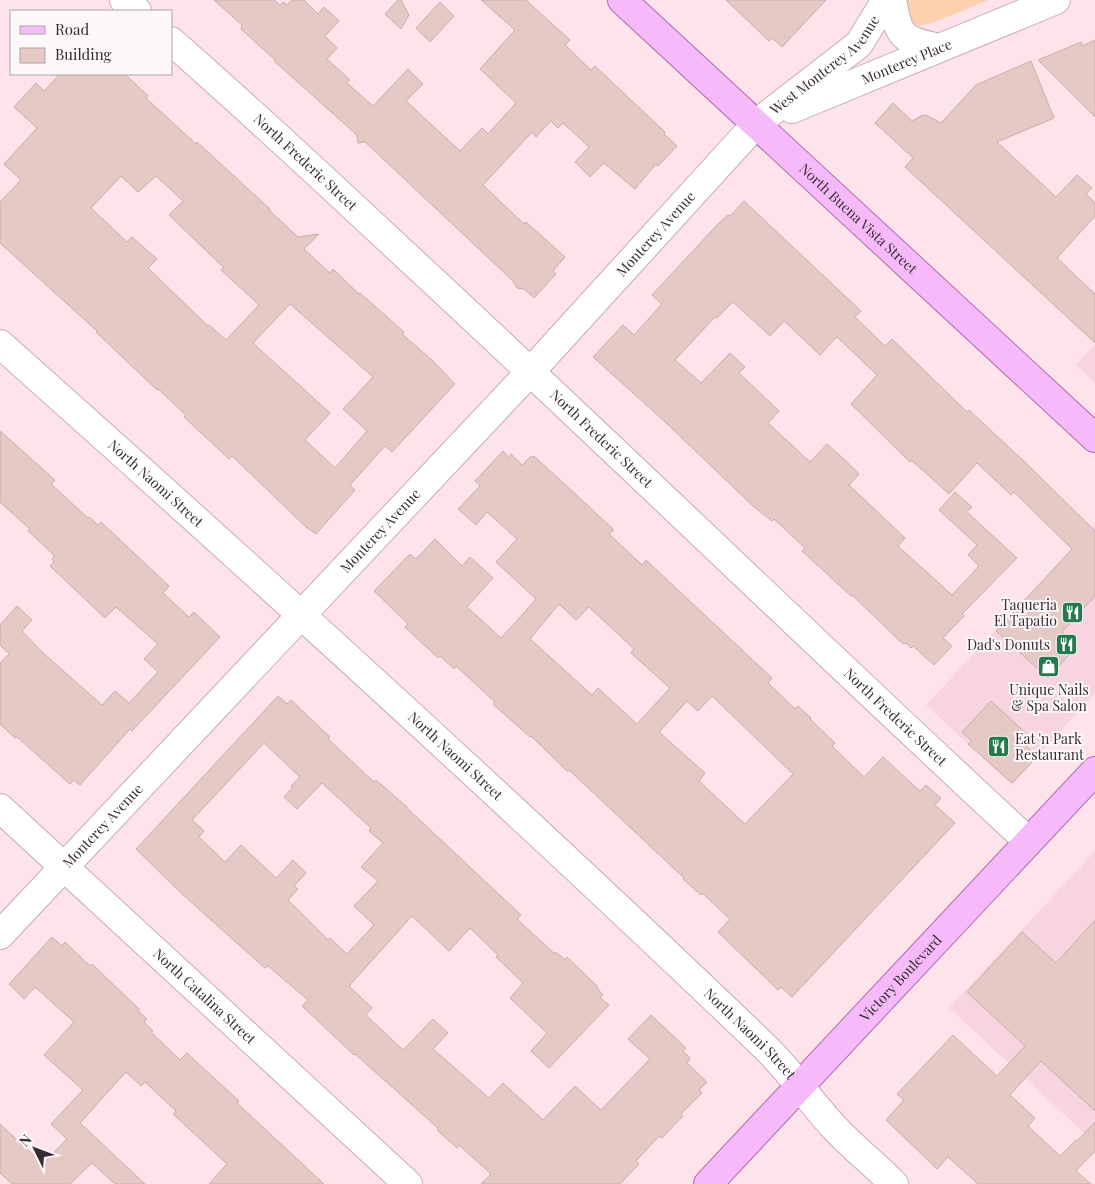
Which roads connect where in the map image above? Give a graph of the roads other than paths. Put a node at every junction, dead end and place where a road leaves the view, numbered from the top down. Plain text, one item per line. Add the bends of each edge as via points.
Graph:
1 (124, 0) edge
2 (622, 0) edge
3 (886, 0) edge
4 (892, 0) edge
5 (1056, 0) edge
6 (135, 10) edge
7 (172, 42) edge
8 (939, 48) junction
9 (756, 124) junction
10 (0, 344) edge
11 (531, 371) junction
12 (1095, 438) edge
13 (302, 614) junction
14 (1095, 771) edge
15 (0, 808) edge
16 (1028, 841) junction
17 (64, 867) junction
18 (0, 935) edge
19 (800, 1084) junction
20 (408, 1184) edge
21 (708, 1184) edge
22 (894, 1184) edge

1 - 6 street
2 - 9 main road, North Buena Vista Street
3 - 9 street, West Monterey Avenue via 860,44
4 - 8 street via 898,28 910,41
5 - 8 street, Monterey Place
7 - 11 street, North Frederic Street
8 - 9 street, Monterey Place
9 - 11 street, Monterey Avenue
9 - 12 main road, North Buena Vista Street
10 - 13 street, North Naomi Street
11 - 13 street, Monterey Avenue
11 - 16 street, North Frederic Street
13 - 17 street, Monterey Avenue
13 - 19 street, North Naomi Street via 674,960
14 - 16 main road, Victory Boulevard
15 - 17 street, North Catalina Street
16 - 19 main road, Victory Boulevard
17 - 18 street, Monterey Avenue
17 - 20 street, North Catalina Street
19 - 21 main road, Victory Boulevard
19 - 22 street, North Naomi Street via 832,1125

